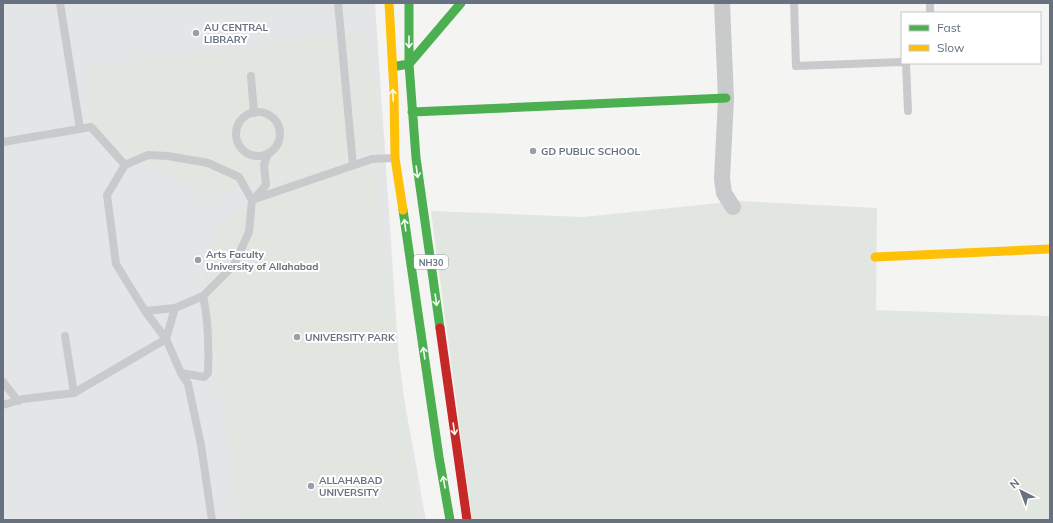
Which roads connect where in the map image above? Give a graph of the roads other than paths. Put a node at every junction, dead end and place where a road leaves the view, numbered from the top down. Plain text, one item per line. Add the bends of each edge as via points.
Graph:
1 (60, 3) edge
2 (338, 3) edge
3 (388, 3) edge
4 (410, 3) edge
5 (461, 3) edge
6 (722, 3) edge
7 (794, 3) edge
8 (901, 62) edge
9 (409, 64) junction
10 (906, 64) edge
11 (392, 66) junction
12 (250, 76) dead end
13 (726, 98) junction
14 (908, 111) dead end
15 (412, 112) junction
16 (254, 113) junction
17 (80, 129) junction
18 (3, 142) edge
19 (268, 153) junction
20 (256, 156) junction
21 (395, 158) junction
22 (125, 165) junction
23 (264, 165) junction
24 (353, 165) junction
25 (252, 200) junction
26 (733, 207) dead end
27 (1050, 250) edge
28 (875, 257) dead end
29 (203, 296) junction
30 (175, 308) junction
31 (146, 311) junction
32 (65, 336) dead end
33 (166, 339) junction
34 (181, 373) junction
35 (3, 382) edge
36 (74, 393) junction
37 (18, 401) junction
38 (3, 405) edge
39 (212, 520) edge
40 (450, 520) edge
41 (467, 520) edge

1 - 17 lane
2 - 24 lane
3 - 11 main road
4 -> 9 main road, NH30
5 - 9 main road
6 - 13 street
7 - 8 lane via 796,66
9 - 11 main road
9 - 15 main road, NH30
10 - 14 lane
21 -> 11 main road
12 - 16 lane
13 - 15 main road
13 - 26 street via 722,179 724,194
15 -> 41 main road, NH30 via 416,158
16 - 19 lane via 270,116 278,128 278,142
16 - 20 lane via 243,118 236,130 236,138 243,150
17 - 18 lane
17 - 22 lane via 91,127
19 - 20 lane
19 - 23 lane
20 - 23 lane
21 - 24 lane via 372,159
40 -> 21 main road
22 - 25 lane via 148,154 208,163 238,177
22 - 31 lane via 107,195 116,264
23 - 25 lane via 266,185
24 - 25 lane
25 - 29 lane via 250,232 234,265
27 - 28 main road
29 - 30 lane
29 - 34 lane via 209,341 208,373 204,377
30 - 31 lane
30 - 33 lane
31 - 33 lane
32 - 36 lane
33 - 34 lane
33 - 36 lane
34 - 39 lane via 188,384 201,444
35 - 37 lane
36 - 37 lane
37 - 38 lane

